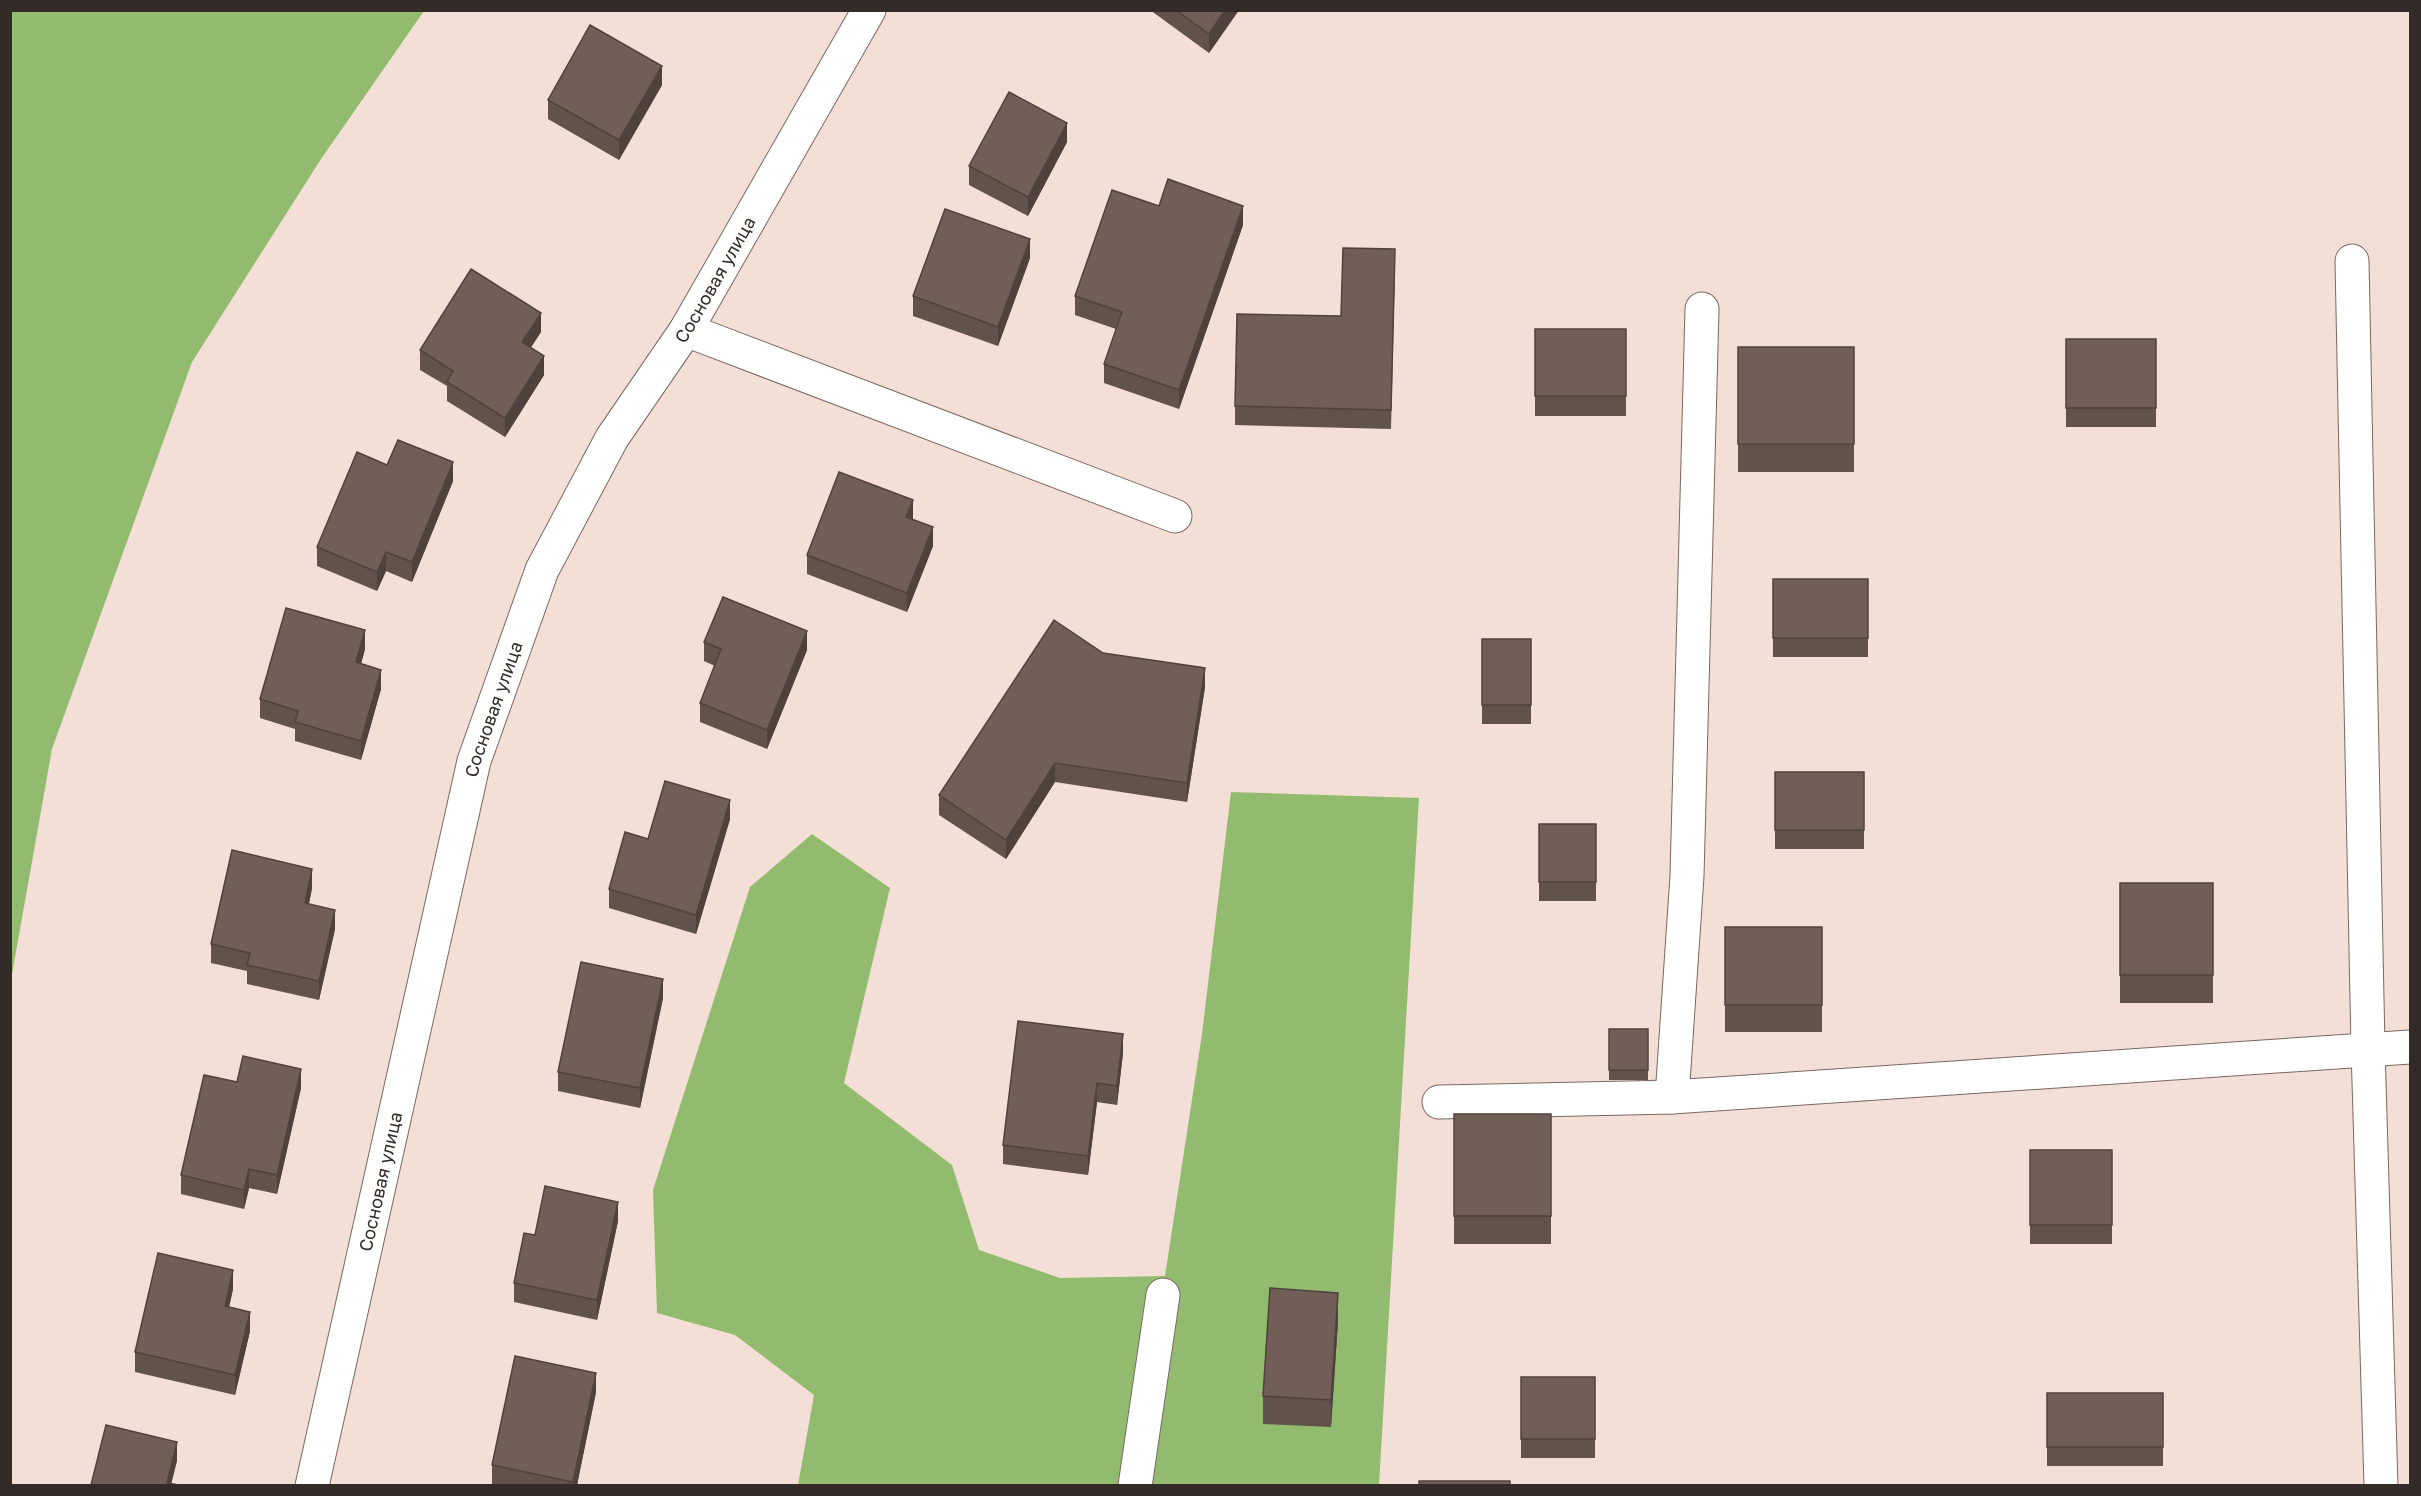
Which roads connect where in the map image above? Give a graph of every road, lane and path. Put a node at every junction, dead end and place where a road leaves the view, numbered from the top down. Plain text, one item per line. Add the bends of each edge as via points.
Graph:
1 (869, 10) edge
2 (2352, 261) dead end
3 (1702, 309) dead end
4 (686, 330) junction
5 (1175, 516) dead end
6 (2410, 1047) edge
7 (2368, 1048) junction
8 (1672, 1097) junction
9 (1439, 1102) dead end
10 (1163, 1295) dead end
11 (312, 1485) edge
12 (1134, 1485) edge
13 (2381, 1485) edge

1 - 4 street, Сосновая улица
2 - 7 street
3 - 8 street via 1687,876
4 - 5 street
4 - 11 street, Сосновая улица via 612,438 542,570 474,761
6 - 7 street
7 - 8 street
7 - 13 street
8 - 9 street
10 - 12 street

